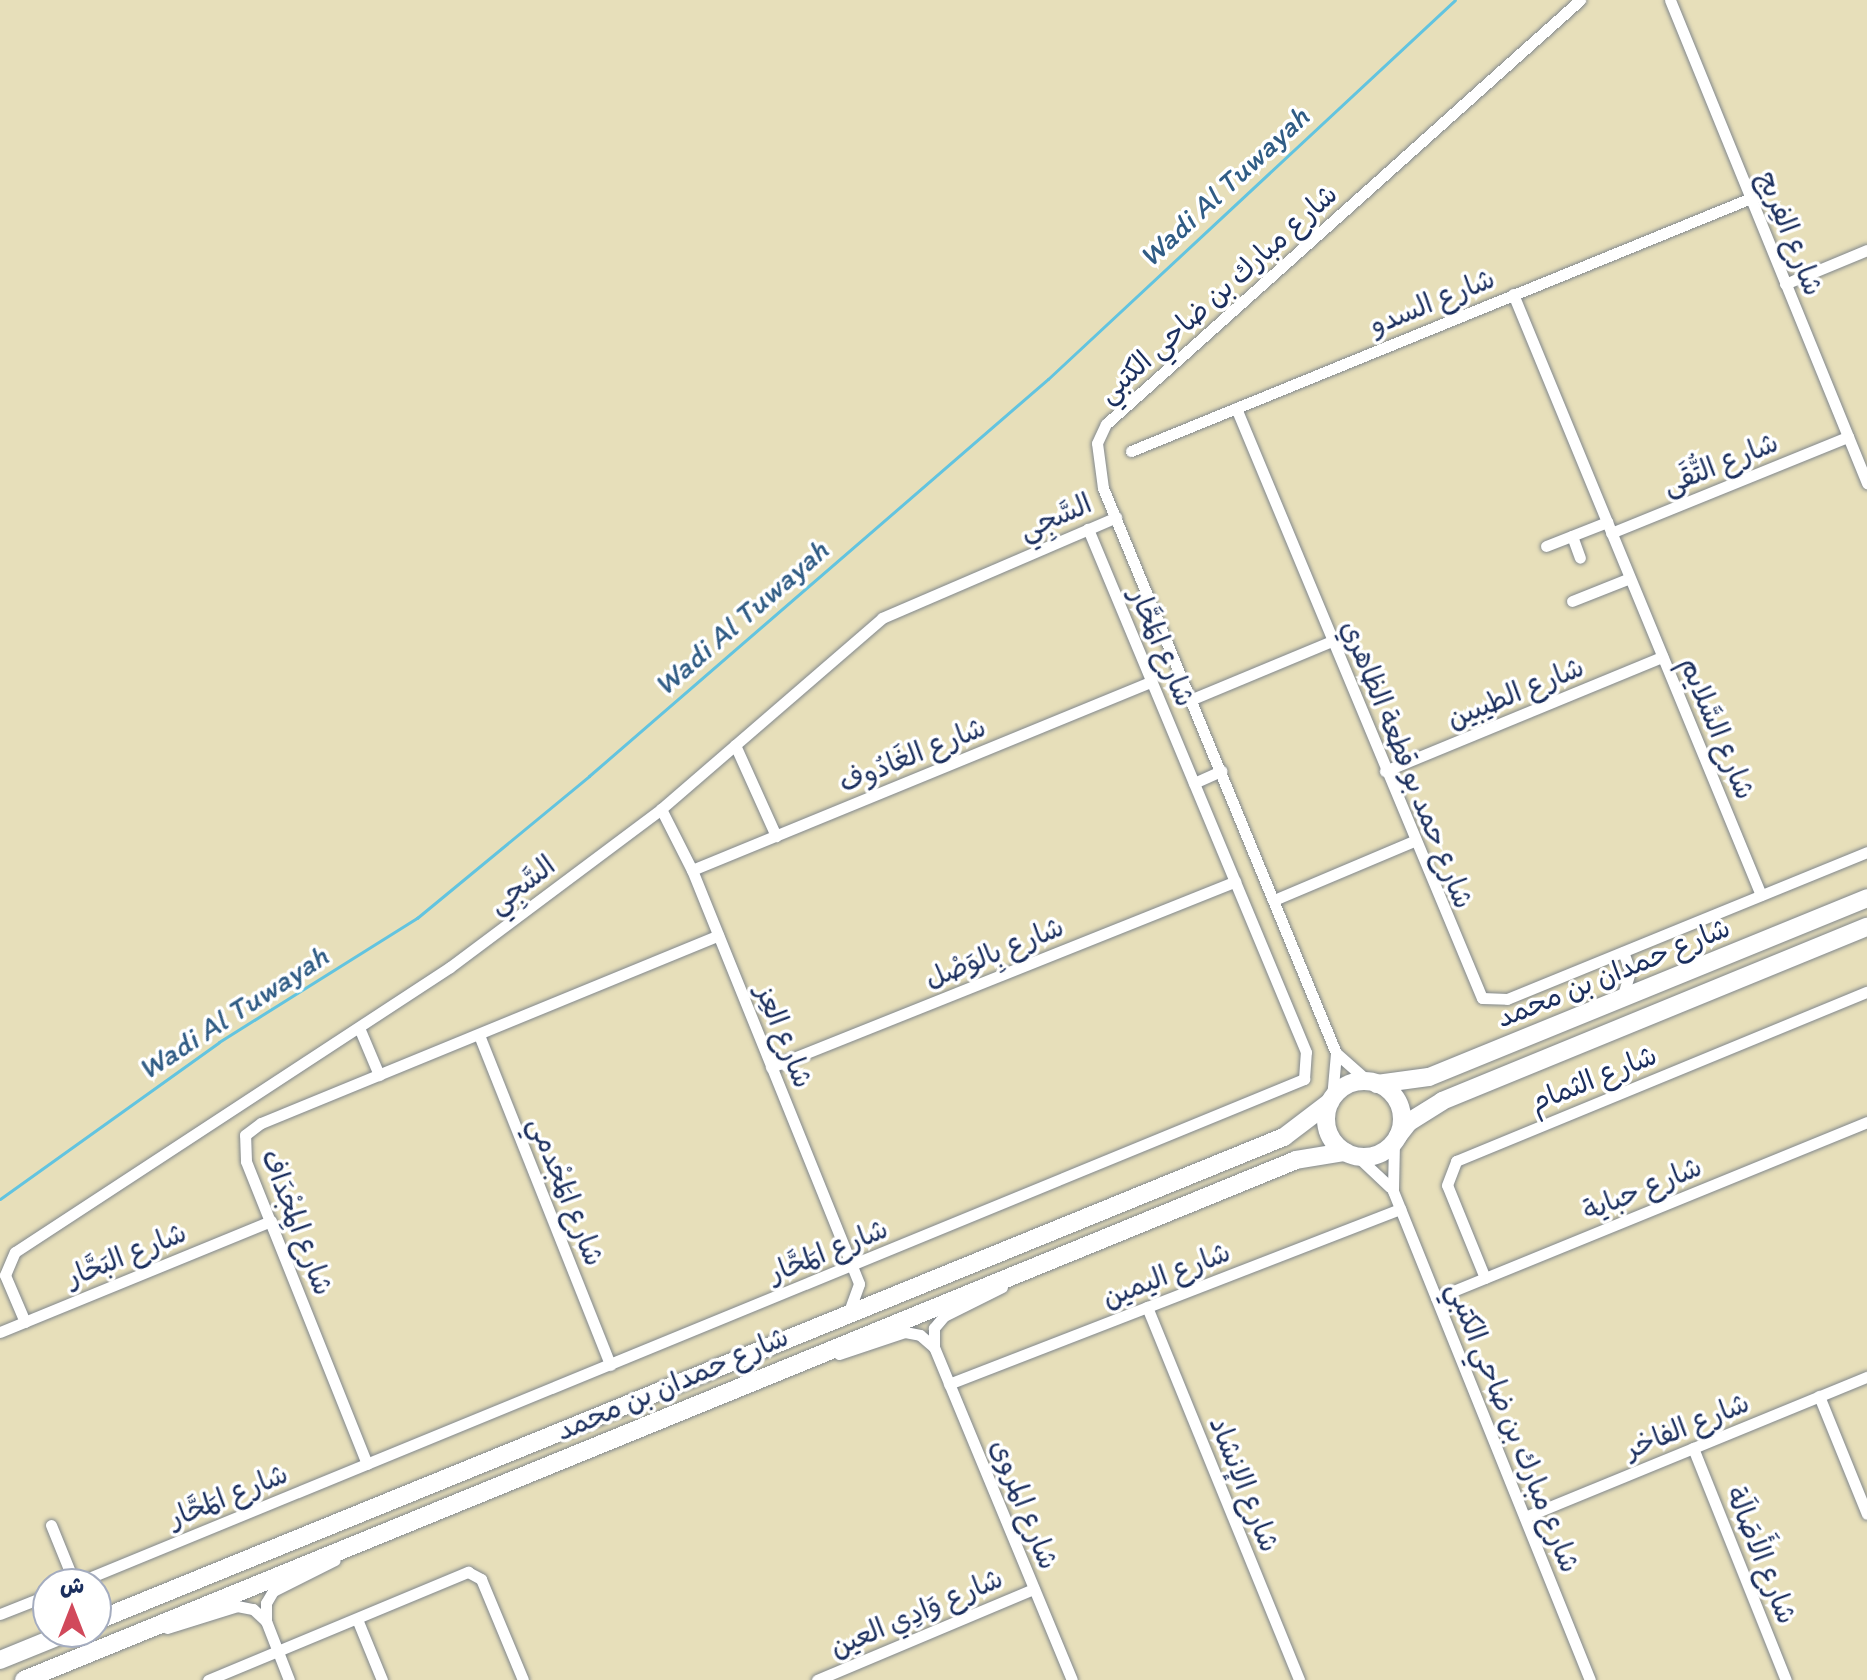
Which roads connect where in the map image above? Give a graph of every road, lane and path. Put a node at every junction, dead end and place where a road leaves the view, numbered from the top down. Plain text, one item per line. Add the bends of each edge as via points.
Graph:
1 (1580, 0) edge
2 (1670, 0) edge
3 (1751, 198) junction
4 (1867, 250) edge
5 (1785, 284) junction
6 (1513, 294) junction
7 (1236, 408) junction
8 (1848, 437) junction
9 (1131, 451) dead end
10 (1867, 483) edge
11 (1116, 517) junction
12 (1609, 528) junction
13 (1088, 529) junction
14 (1572, 536) junction
15 (1546, 546) dead end
16 (1580, 558) dead end
17 (1630, 578) junction
18 (1572, 601) dead end
19 (1332, 641) junction
20 (1662, 657) junction
21 (1151, 682) junction
22 (1190, 700) junction
23 (735, 745) junction
24 (1221, 771) junction
25 (1385, 771) junction
26 (1194, 783) junction
27 (661, 809) junction
28 (776, 836) junction
29 (1414, 841) junction
30 (1867, 852) edge
31 (692, 870) junction
32 (1235, 881) junction
33 (1761, 895) junction
34 (1867, 898) edge
35 (1274, 900) junction
36 (1867, 927) edge
37 (718, 936) junction
38 (1623, 952) junction
39 (1630, 971) junction
40 (1655, 985) junction
41 (1867, 992) edge
42 (1622, 998) junction
43 (360, 1030) junction
44 (479, 1035) junction
45 (1336, 1053) junction
46 (771, 1067) junction
47 (379, 1075) junction
48 (1373, 1083) junction
49 (1331, 1100) junction
50 (1867, 1122) edge
51 (1396, 1139) junction
52 (1352, 1155) junction
53 (1393, 1191) junction
54 (1400, 1209) junction
55 (271, 1221) junction
56 (852, 1266) junction
57 (1013, 1275) junction
58 (1485, 1278) junction
59 (859, 1284) junction
60 (1436, 1298) junction
61 (887, 1299) junction
62 (1147, 1307) junction
63 (849, 1312) junction
64 (25, 1322) junction
65 (0, 1332) edge
66 (934, 1347) junction
67 (811, 1355) junction
68 (610, 1365) junction
69 (1867, 1377) edge
70 (949, 1384) junction
71 (1819, 1396) junction
72 (1693, 1448) junction
73 (367, 1464) junction
74 (1867, 1514) edge
75 (1525, 1517) junction
76 (51, 1525) dead end
77 (351, 1546) junction
78 (68, 1568) edge
79 (112, 1568) edge
80 (1034, 1589) junction
81 (32, 1601) edge
82 (0, 1614) edge
83 (112, 1614) edge
84 (357, 1619) junction
85 (266, 1621) junction
86 (139, 1633) junction
87 (32, 1647) edge
88 (278, 1653) junction
89 (0, 1660) edge
90 (24, 1680) edge
91 (208, 1680) edge
92 (289, 1680) edge
93 (382, 1680) edge
94 (523, 1680) edge
95 (817, 1680) edge
96 (1072, 1680) edge
97 (1299, 1680) edge
98 (1590, 1680) edge
99 (1786, 1680) edge

1 - 11 street, شارع مبارك بن ضاحي الكتبي via 1106,424 1097,443 1096,465
2 - 3 street, شارع الفِريج
3 - 5 street, شارع الفِريج
3 - 6 street, شارع السدو
4 - 5 street
5 - 8 street, شارع الفِريج
6 - 7 street, شارع السدو
6 - 12 street, شارع السَّلايم
7 - 9 street, شارع السدو
7 - 19 street, شارع حمد بو قطعة الظاهري
8 - 10 street, شارع الفِريج
8 - 12 street, شارع التُّقَى
11 - 13 street, السَّجِي
11 - 22 street, شارع مبارك بن ضاحي الكتبي
12 - 14 street, شارع التُّقَى
12 - 17 street, شارع السَّلايم
13 - 21 street, شارع المَحَّار
13 - 23 street, السَّجِي via 897,608
14 - 15 street, شارع التُّقَى
14 - 16 street
17 - 18 street
17 - 20 street, شارع السَّلايم
19 - 22 street
19 - 25 street, شارع حمد بو قطعة الظاهري
20 - 25 street, شارع الطيبين
20 - 33 street, شارع السَّلايم
21 - 26 street, شارع المَحَّار
21 - 28 street, شارع الغَادُوف
22 - 24 street, شارع مبارك بن ضاحي الكتبي
23 - 27 street, السَّجِي
23 - 28 street
24 - 26 street
24 - 35 street, شارع مبارك بن ضاحي الكتبي
25 - 29 street, شارع حمد بو قطعة الظاهري
26 - 32 street, شارع المَحَّار
27 - 31 street, شارع العِز
27 - 43 street, السَّجِي
28 - 31 street, شارع الغَادُوف
29 - 35 street
29 - 38 street, شارع حمد بو قطعة الظاهري via 1473,985 1487,1000 1507,999
30 - 33 street, شارع حمد بو قطعة الظاهري
31 - 37 street, شارع العِز
32 - 46 street, شارع بِالوَصْل
32 - 56 street, شارع المَحَّار via 1306,1052 1304,1079
33 - 38 street, شارع حمد بو قطعة الظاهري
34 - 40 main road, شارع حمدان بن محمد
35 - 45 street, شارع مبارك بن ضاحي الكتبي
36 - 51 main road, شارع حمدان بن محمد via 1442,1101 1409,1122
37 - 44 street, شارع المِجْدَاف
37 - 46 street, شارع العِز
38 - 39 street
39 - 40 street
39 - 42 street
40 - 42 main road, شارع حمدان بن محمد
41 - 58 street, شارع الثمام via 1456,1161 1447,1185
42 - 48 main road, شارع حمدان بن محمد via 1429,1077
43 - 47 street
43 - 64 street, السَّجِي via 15,1252 5,1275
44 - 47 street, شارع المِجْدَاف
44 - 68 street, شارع المَجْدمي
45 - 48 street, شارع مبارك بن ضاحي الكتبي
45 - 49 street, شارع مبارك بن ضاحي الكتبي
46 - 56 street, شارع العِز
47 - 55 street, شارع المِجْدَاف via 254,1126 245,1135 244,1154
48 - 49 main road via 1348,1085
48 - 51 main road via 1396,1099 1402,1124
49 - 52 main road via 1329,1136
49 - 61 main road, شارع حمدان بن محمد via 1284,1137
50 - 58 street, شارع حباية
51 - 52 main road via 1378,1154
51 - 53 street, شارع مبارك بن ضاحي الكتبي
52 - 53 street, شارع مبارك بن ضاحي الكتبي
52 - 57 main road, شارع حمدان بن محمد via 1296,1160
53 - 54 street, شارع مبارك بن ضاحي الكتبي
54 - 60 street, شارع مبارك بن ضاحي الكتبي
54 - 62 street, شارع اليمين
55 - 64 street, شارع البَحَّار
55 - 73 street, شارع المِجْدَاف
56 - 59 street, شارع العِز
56 - 68 street, شارع المَحَّار
57 - 66 street via 993,1293 938,1321
57 - 67 main road, شارع حمدان بن محمد
58 - 60 street, شارع حباية
59 - 61 street
59 - 63 street
60 - 75 street, شارع مبارك بن ضاحي الكتبي
61 - 63 main road, شارع حمدان بن محمد
62 - 70 street, شارع اليمين
62 - 97 street, شارع الإنشاد
63 - 83 main road, شارع حمدان بن محمد
64 - 65 street, شارع البَحَّار
66 - 67 street via 920,1335 905,1332 854,1351
66 - 70 street, شارع المروى
67 - 77 main road, شارع حمدان بن محمد
68 - 73 street, شارع المَحَّار
69 - 71 street, شارع الفاخر
70 - 80 street, شارع المروى
71 - 72 street, شارع الفاخر
71 - 74 street
72 - 75 street, شارع الفاخر
72 - 99 street, شارع الأَصَالَة
73 - 79 street, شارع المَحَّار
75 - 98 street, شارع مبارك بن ضاحي الكتبي
76 - 78 street
77 - 85 street via 325,1566 273,1591 266,1603
77 - 86 main road, شارع حمدان بن محمد
80 - 95 street, شارع وَادِي العين
80 - 96 street, شارع المروى
81 - 82 street
84 - 88 street
84 - 93 street
84 - 94 street via 468,1572 481,1579
85 - 86 street via 253,1609 237,1606 188,1624
85 - 88 street
86 - 90 main road, شارع حمدان بن محمد
87 - 89 main road
88 - 91 street
88 - 92 street

